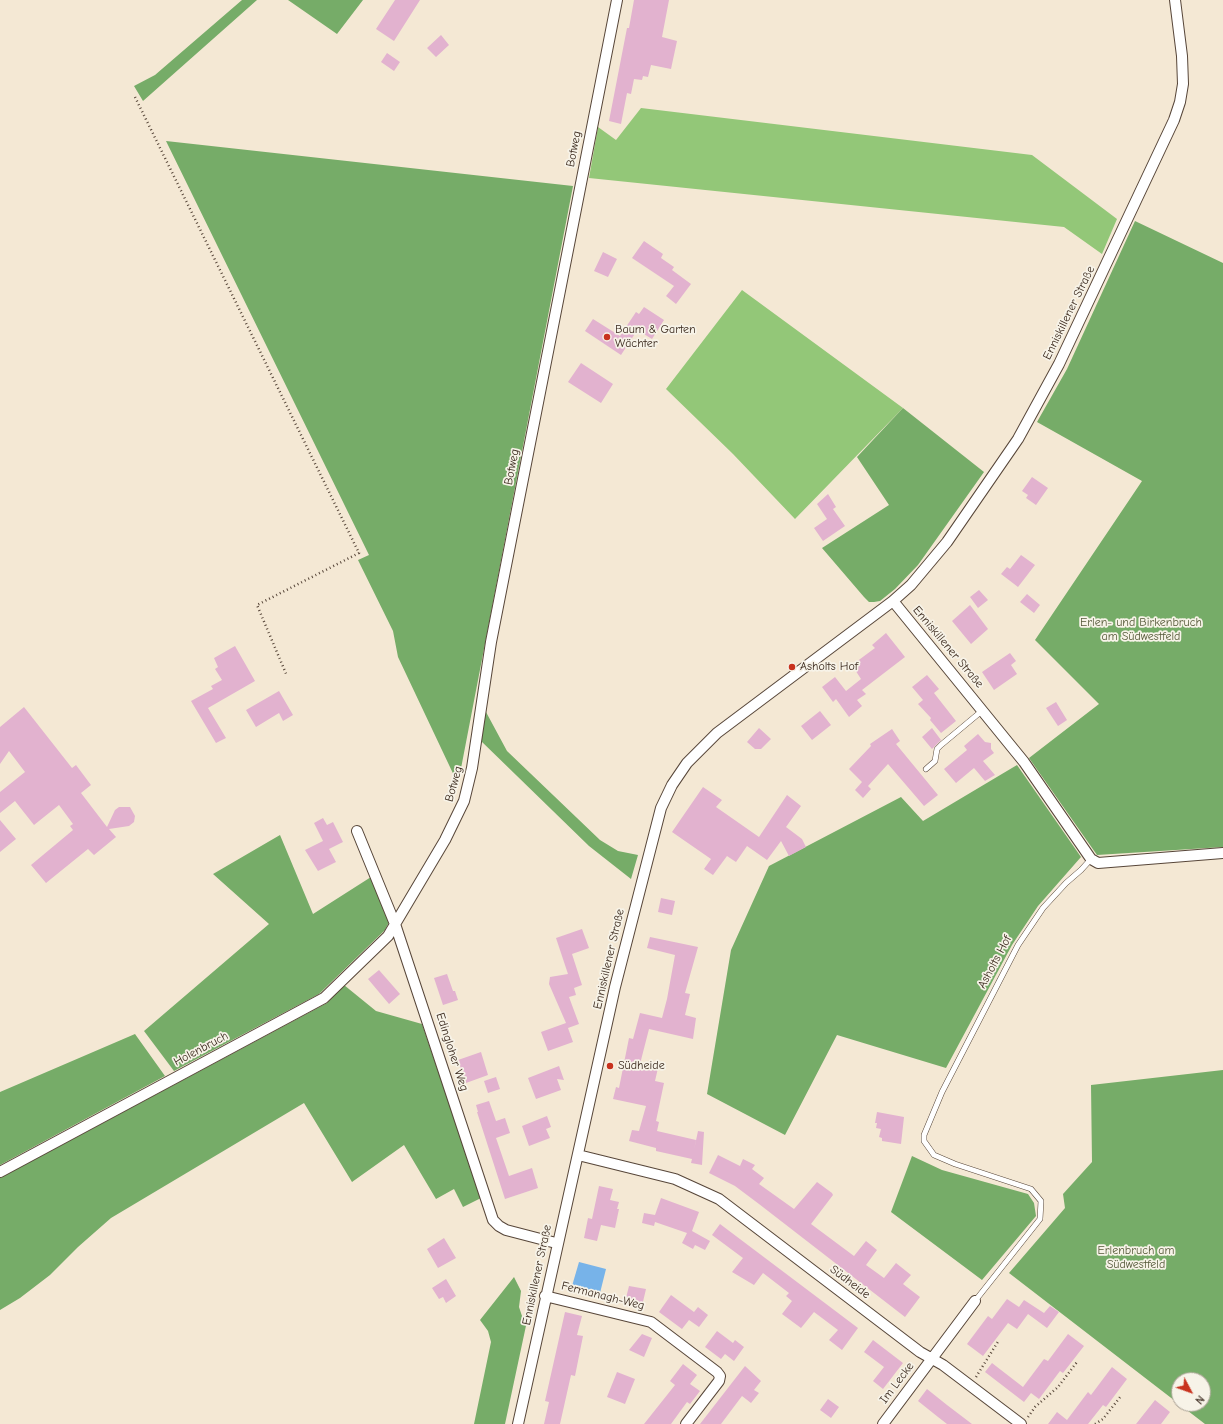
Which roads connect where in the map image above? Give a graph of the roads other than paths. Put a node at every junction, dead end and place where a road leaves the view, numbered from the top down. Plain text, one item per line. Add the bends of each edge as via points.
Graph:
1 (617, 0) edge
2 (1175, 0) edge
3 (893, 602) junction
4 (983, 710) junction
5 (926, 769) dead end
6 (357, 831) dead end
7 (1223, 852) edge
8 (1091, 859) junction
9 (395, 924) junction
10 (578, 1155) junction
11 (0, 1172) edge
12 (556, 1243) junction
13 (545, 1296) junction
14 (975, 1301) joint
15 (932, 1358) junction
16 (1024, 1421) edge
17 (518, 1424) edge
18 (686, 1424) edge
19 (883, 1424) edge

1 - 9 street, Botweg via 491,642 468,786 460,811 445,840
2 - 3 street, Enniskillener Straße via 1182,56 1183,84 1180,102 1129,218 1059,364 1018,439 934,560
3 - 4 street, Enniskillener Straße
3 - 10 street, Enniskillener Straße via 717,733 686,763 672,785 661,808 641,882
4 - 5 lane via 937,749 935,761
4 - 8 street, Enniskillener Straße via 1024,762
6 - 9 street, Edingloher Weg
7 - 8 street via 1098,863
8 - 14 lane, Asholts Hof via 1044,908 1018,945 942,1092 924,1134 924,1141 934,1155 1031,1189 1041,1201 1040,1219
9 - 11 street, Holenbruch via 381,943 324,998
9 - 12 street, Edingloher Weg via 493,1220 506,1230
10 - 12 street, Enniskillener Straße
10 - 15 street, Südheide via 675,1178 719,1199 920,1352
12 - 13 street, Enniskillener Straße
13 - 17 street, Enniskillener Straße
13 - 18 street, Fermanagh-Weg via 651,1322 718,1372 719,1381
14 - 15 street
15 - 16 street, Südheide
15 - 19 street, Im Lecke

